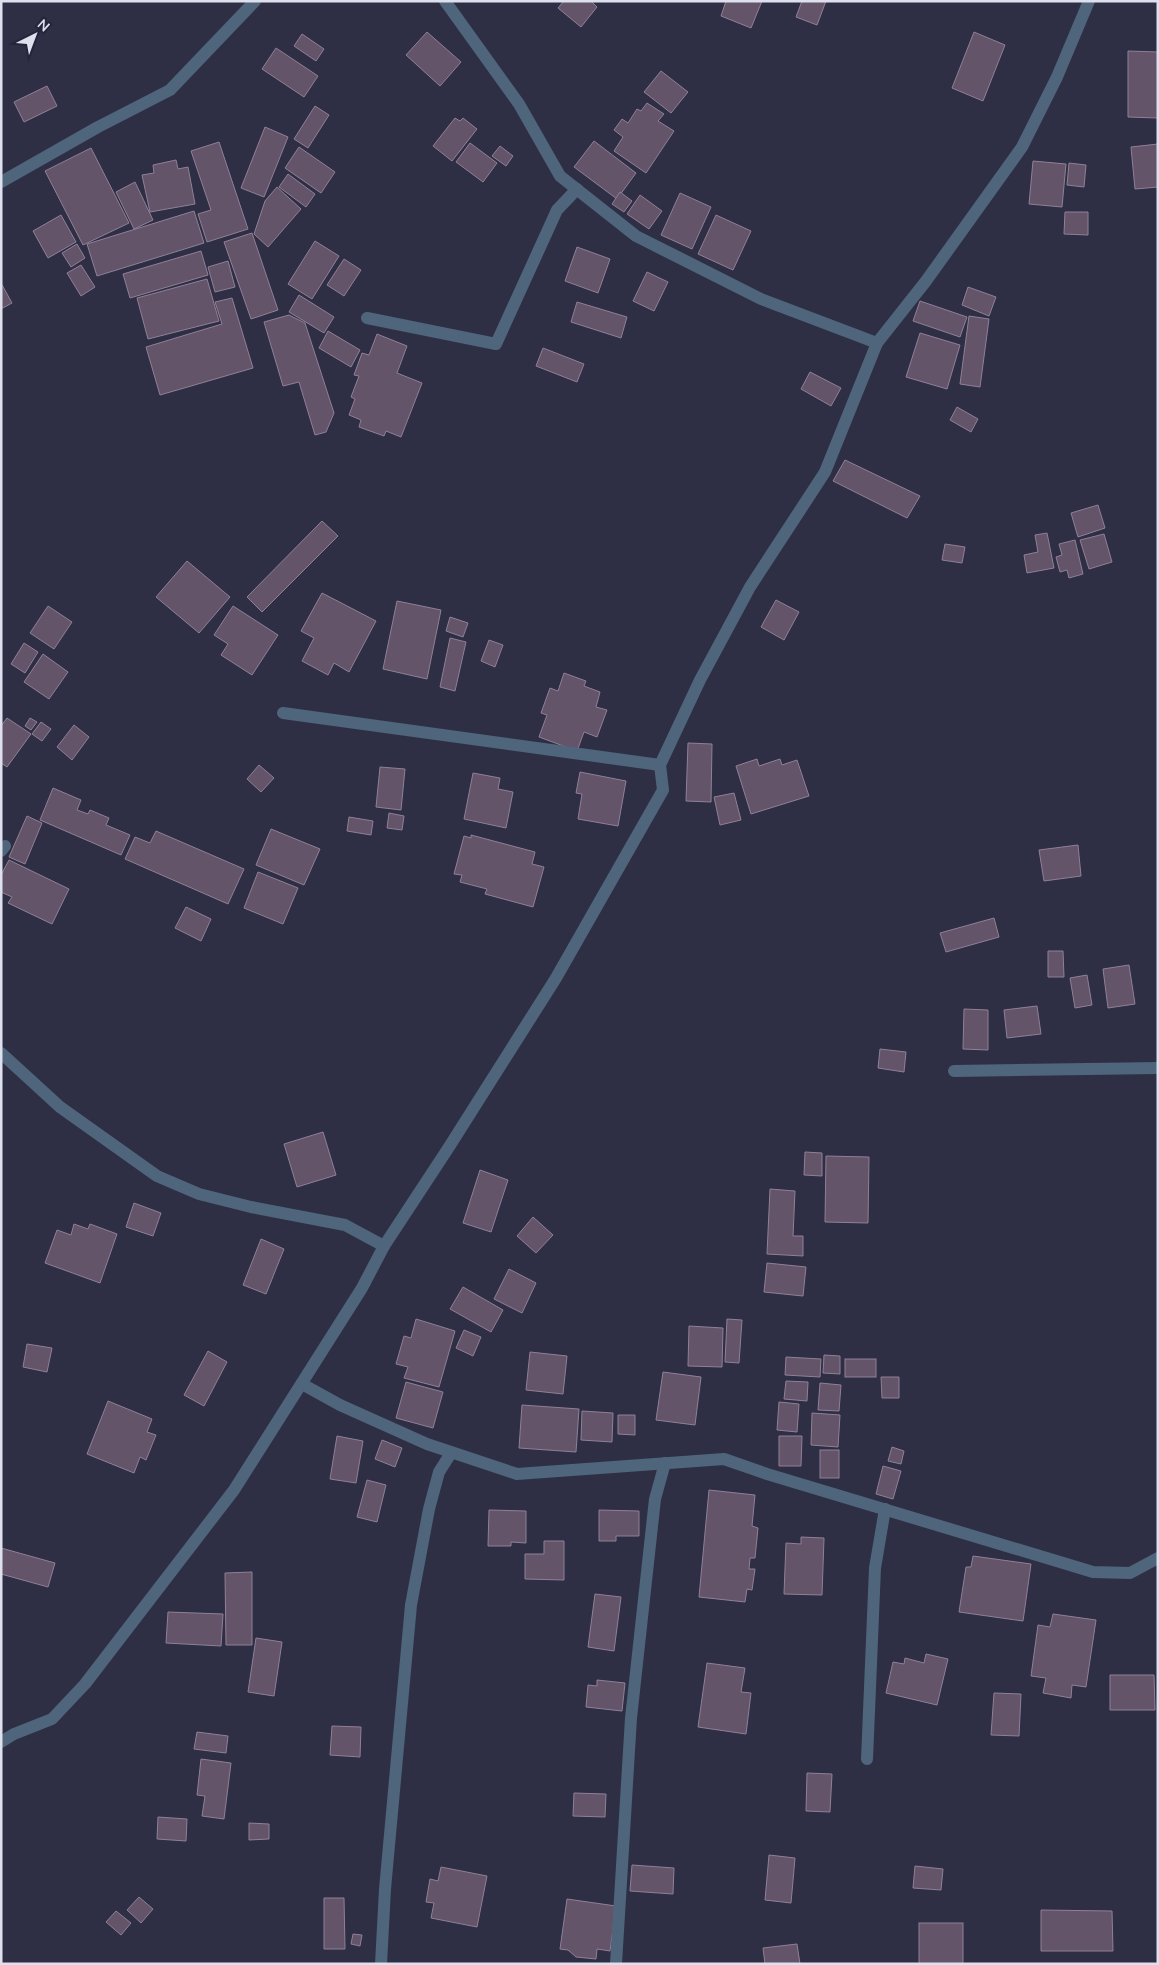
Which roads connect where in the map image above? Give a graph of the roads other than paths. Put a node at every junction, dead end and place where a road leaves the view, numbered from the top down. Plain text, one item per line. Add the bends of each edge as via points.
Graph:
1 (256, 1) edge
2 (445, 1) edge
3 (1089, 1) edge
4 (1, 182) edge
5 (577, 188) junction
6 (367, 318) dead end
7 (877, 343) junction
8 (283, 713) dead end
9 (660, 765) junction
10 (1, 1054) edge
11 (1158, 1068) edge
12 (954, 1071) dead end
13 (384, 1246) junction
14 (302, 1384) junction
15 (451, 1453) junction
16 (665, 1462) junction
17 (885, 1509) junction
18 (1158, 1558) edge
19 (1, 1742) edge
20 (867, 1759) dead end
21 (381, 1964) edge
22 (616, 1964) edge

1 - 4 street via 170,90
2 - 5 street via 519,104 560,176
3 - 7 street via 1057,77 1022,147 926,281
5 - 6 street via 557,210 496,344
5 - 7 street via 636,236 761,299
7 - 9 street via 825,472 750,586
8 - 9 street
9 - 13 street via 663,790 556,978
10 - 13 street via 60,1107 157,1176 199,1194 345,1225
11 - 12 street
13 - 14 street via 362,1288
14 - 15 street via 340,1405
14 - 19 street via 234,1490 85,1684 52,1719
15 - 16 street via 517,1474
15 - 21 street via 440,1472 429,1509 411,1605
16 - 17 street via 724,1459
16 - 22 street via 655,1499 631,1718
17 - 18 street via 1093,1572 1130,1573
17 - 20 street via 875,1568

